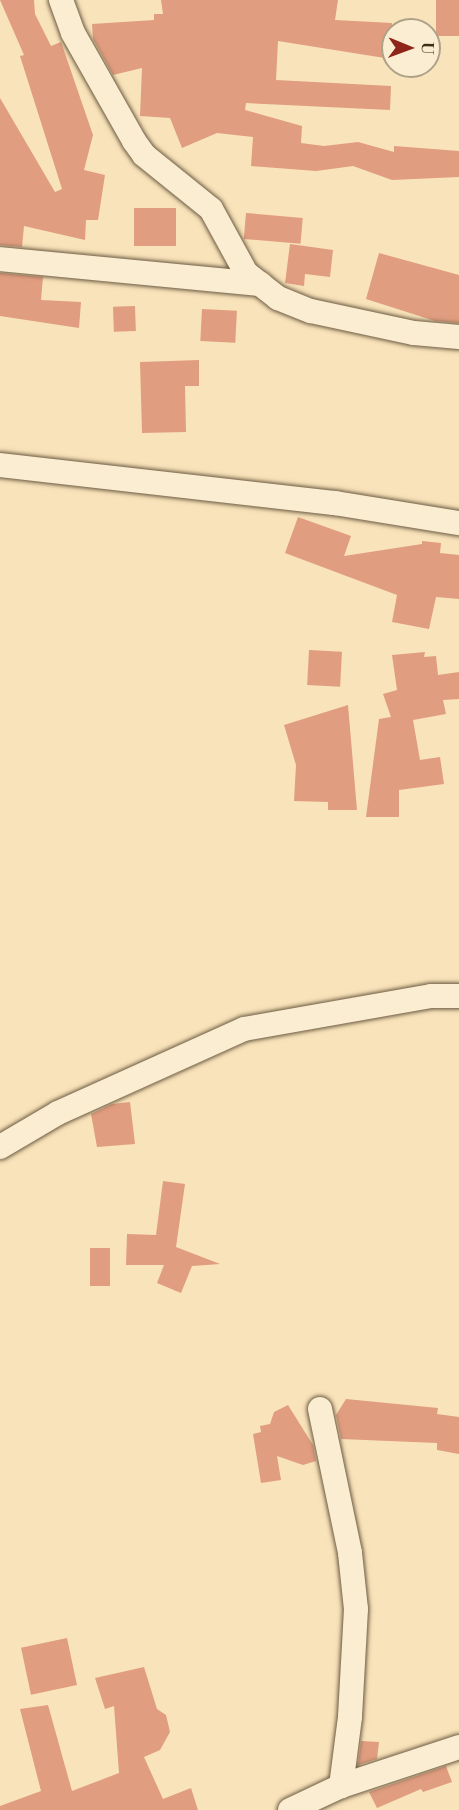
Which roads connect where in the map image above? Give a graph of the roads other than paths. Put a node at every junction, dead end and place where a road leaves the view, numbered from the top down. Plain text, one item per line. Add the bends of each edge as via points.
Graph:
1 (61, 0) edge
2 (0, 259) edge
3 (261, 284) junction
4 (459, 337) edge
5 (0, 465) edge
6 (459, 523) edge
7 (459, 996) edge
8 (0, 1147) edge
9 (320, 1409) dead end
10 (459, 1747) edge
11 (341, 1786) junction
12 (290, 1810) edge

1 - 3 street via 73,33 134,141 144,154 211,208 236,257
2 - 3 street
3 - 4 street via 278,298 311,311 414,333
5 - 6 street via 335,503
7 - 8 street via 431,996 244,1029 58,1113
9 - 11 street via 350,1553 356,1608 350,1717
10 - 11 street
11 - 12 street

